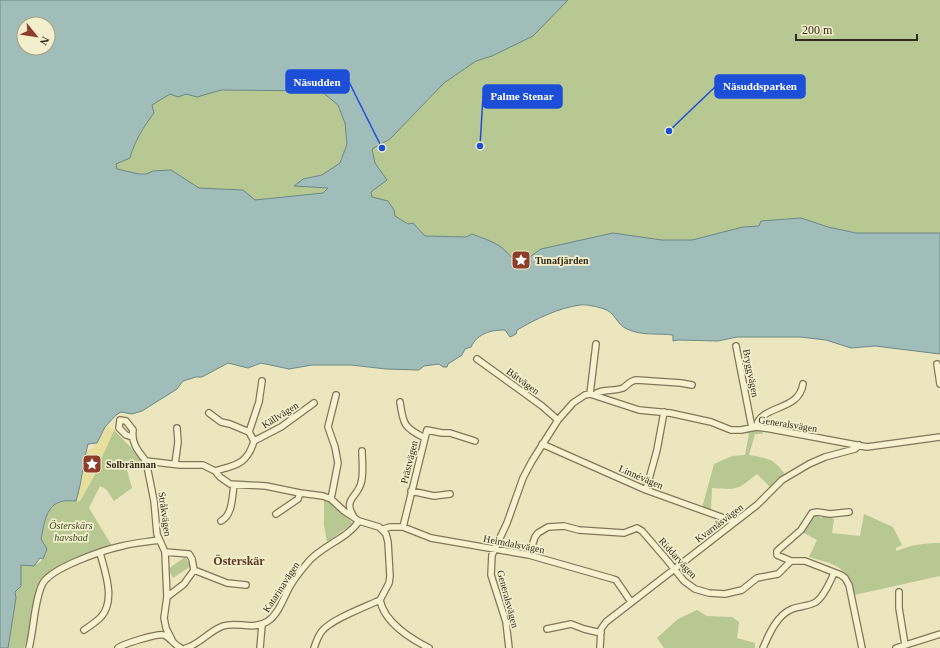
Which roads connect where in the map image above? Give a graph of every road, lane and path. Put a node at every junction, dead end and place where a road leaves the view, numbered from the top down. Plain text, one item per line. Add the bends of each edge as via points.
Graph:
1 (596, 344) dead end
2 (736, 346) dead end
3 (477, 359) dead end
4 (937, 364) dead end
5 (262, 381) dead end
6 (803, 384) dead end
7 (940, 384) edge
8 (692, 385) dead end
9 (336, 394) dead end
10 (592, 395) junction
11 (400, 402) dead end
12 (314, 403) dead end
13 (664, 412) junction
14 (209, 413) dead end
15 (558, 420) junction
16 (177, 428) dead end
17 (754, 428) junction
18 (249, 432) junction
19 (132, 437) dead end
20 (940, 437) edge
21 (425, 438) junction
22 (254, 441) junction
23 (475, 441) dead end
24 (542, 444) junction
25 (859, 445) junction
26 (362, 451) dead end
27 (146, 460) junction
28 (175, 464) junction
29 (215, 471) junction
30 (234, 485) junction
31 (646, 490) junction
32 (411, 491) junction
33 (300, 493) junction
34 (450, 494) dead end
35 (331, 500) junction
36 (849, 512) dead end
37 (276, 514) dead end
38 (357, 520) junction
39 (221, 521) dead end
40 (735, 522) junction
41 (403, 527) junction
42 (383, 529) junction
43 (159, 540) junction
44 (494, 549) junction
45 (100, 552) junction
46 (165, 552) junction
47 (528, 555) junction
48 (792, 561) junction
49 (674, 568) junction
50 (194, 570) junction
51 (834, 573) junction
52 (246, 585) dead end
53 (899, 592) dead end
54 (167, 597) junction
55 (380, 600) junction
56 (631, 602) junction
57 (165, 625) junction
58 (262, 625) junction
59 (547, 629) dead end
60 (84, 630) dead end
61 (601, 633) junction
62 (940, 634) edge
63 (155, 635) junction
64 (172, 640) junction
65 (905, 645) junction
66 (29, 648) edge
67 (118, 648) edge
68 (181, 648) edge
69 (186, 648) edge
70 (260, 648) edge
71 (314, 648) edge
72 (429, 648) edge
73 (509, 648) edge
74 (600, 648) edge
75 (763, 648) edge
76 (862, 648) edge
77 (896, 648) edge

1 - 10 street
2 - 17 street, Bryggvägen
3 - 15 street, Båtvägen
4 - 7 street
5 - 18 street, Källvägen via 259,402
6 - 17 street via 802,391 791,403 766,414
8 - 10 street via 636,380 622,388
9 - 35 street via 328,427 338,462
10 - 13 street, Generalsvägen via 639,410
10 - 15 street, Generalsvägen via 582,396
11 - 21 street, Prästvägen via 402,419 406,426
12 - 22 street, Källvägen via 281,427
13 - 17 street, Generalsvägen via 711,422 731,430
13 - 31 street
14 - 18 street via 222,422
15 - 24 street, Generalsvägen
16 - 28 street
17 - 25 street, Generalsvägen
18 - 22 street, Källvägen
19 - 27 street via 135,446
20 - 25 street, Generalsvägen via 872,447
21 - 23 street, Prästvägen via 427,430 450,433
21 - 32 street, Prästvägen
22 - 29 street via 239,464
24 - 31 street, Linnévägen
24 - 44 street, Generalsvägen via 523,478
25 - 40 street, Kvarnåsvägen via 855,449 825,457 795,471
26 - 38 street via 361,485 350,501 351,512
27 - 28 street
27 - 43 street, Stråkvägen
28 - 29 street via 199,465
29 - 30 street via 226,483
30 - 33 street via 253,485
30 - 39 street via 229,513
31 - 40 street, Linnévägen
32 - 34 street, Prästvägen via 434,496
32 - 41 street, Prästvägen
33 - 35 street via 323,496
33 - 37 street via 298,498
35 - 38 street
36 - 48 street via 812,513 801,530 777,551 777,555
38 - 42 street
38 - 58 street, Katarinavägen via 351,530 312,557 292,582 276,612
40 - 49 street, Kvarnåsvägen
41 - 42 street, Heimdalsvägen
41 - 44 street, Heimdalsvägen via 431,538
42 - 55 street via 388,542 390,576
43 - 45 street
43 - 46 street, Stråkvägen
44 - 47 street, Heimdalsvägen
44 - 73 street, Generalsvägen via 491,575 506,622
45 - 60 street via 109,591 107,605 102,616
45 - 66 street via 55,572 46,579 38,595
46 - 50 street via 189,554
46 - 54 street, Stråkvägen
47 - 49 street, Riddarvägen via 535,537 548,527 564,526 579,530 624,533 637,528
47 - 56 street, Heimdalsvägen via 616,580
48 - 49 street, Riddarvägen via 778,574 758,578 742,590 725,594 695,589 684,581
48 - 51 street via 805,561
49 - 56 street, Kvarnåsvägen
50 - 52 street via 228,583
50 - 54 street via 184,584
51 - 75 street via 816,602 792,609 783,616 771,630
51 - 76 street via 845,578 849,585
53 - 65 street
54 - 57 street, Stråkvägen
55 - 71 street via 332,623 321,632
55 - 72 street via 385,614 399,628
56 - 61 street, Kvarnåsvägen via 606,622
57 - 63 street
57 - 64 street, Stråkvägen
58 - 69 street, Katarinavägen via 224,626
58 - 70 street
59 - 61 street via 572,624
61 - 74 street
62 - 65 street
63 - 64 street via 161,634
63 - 67 street
64 - 68 street
65 - 77 street

